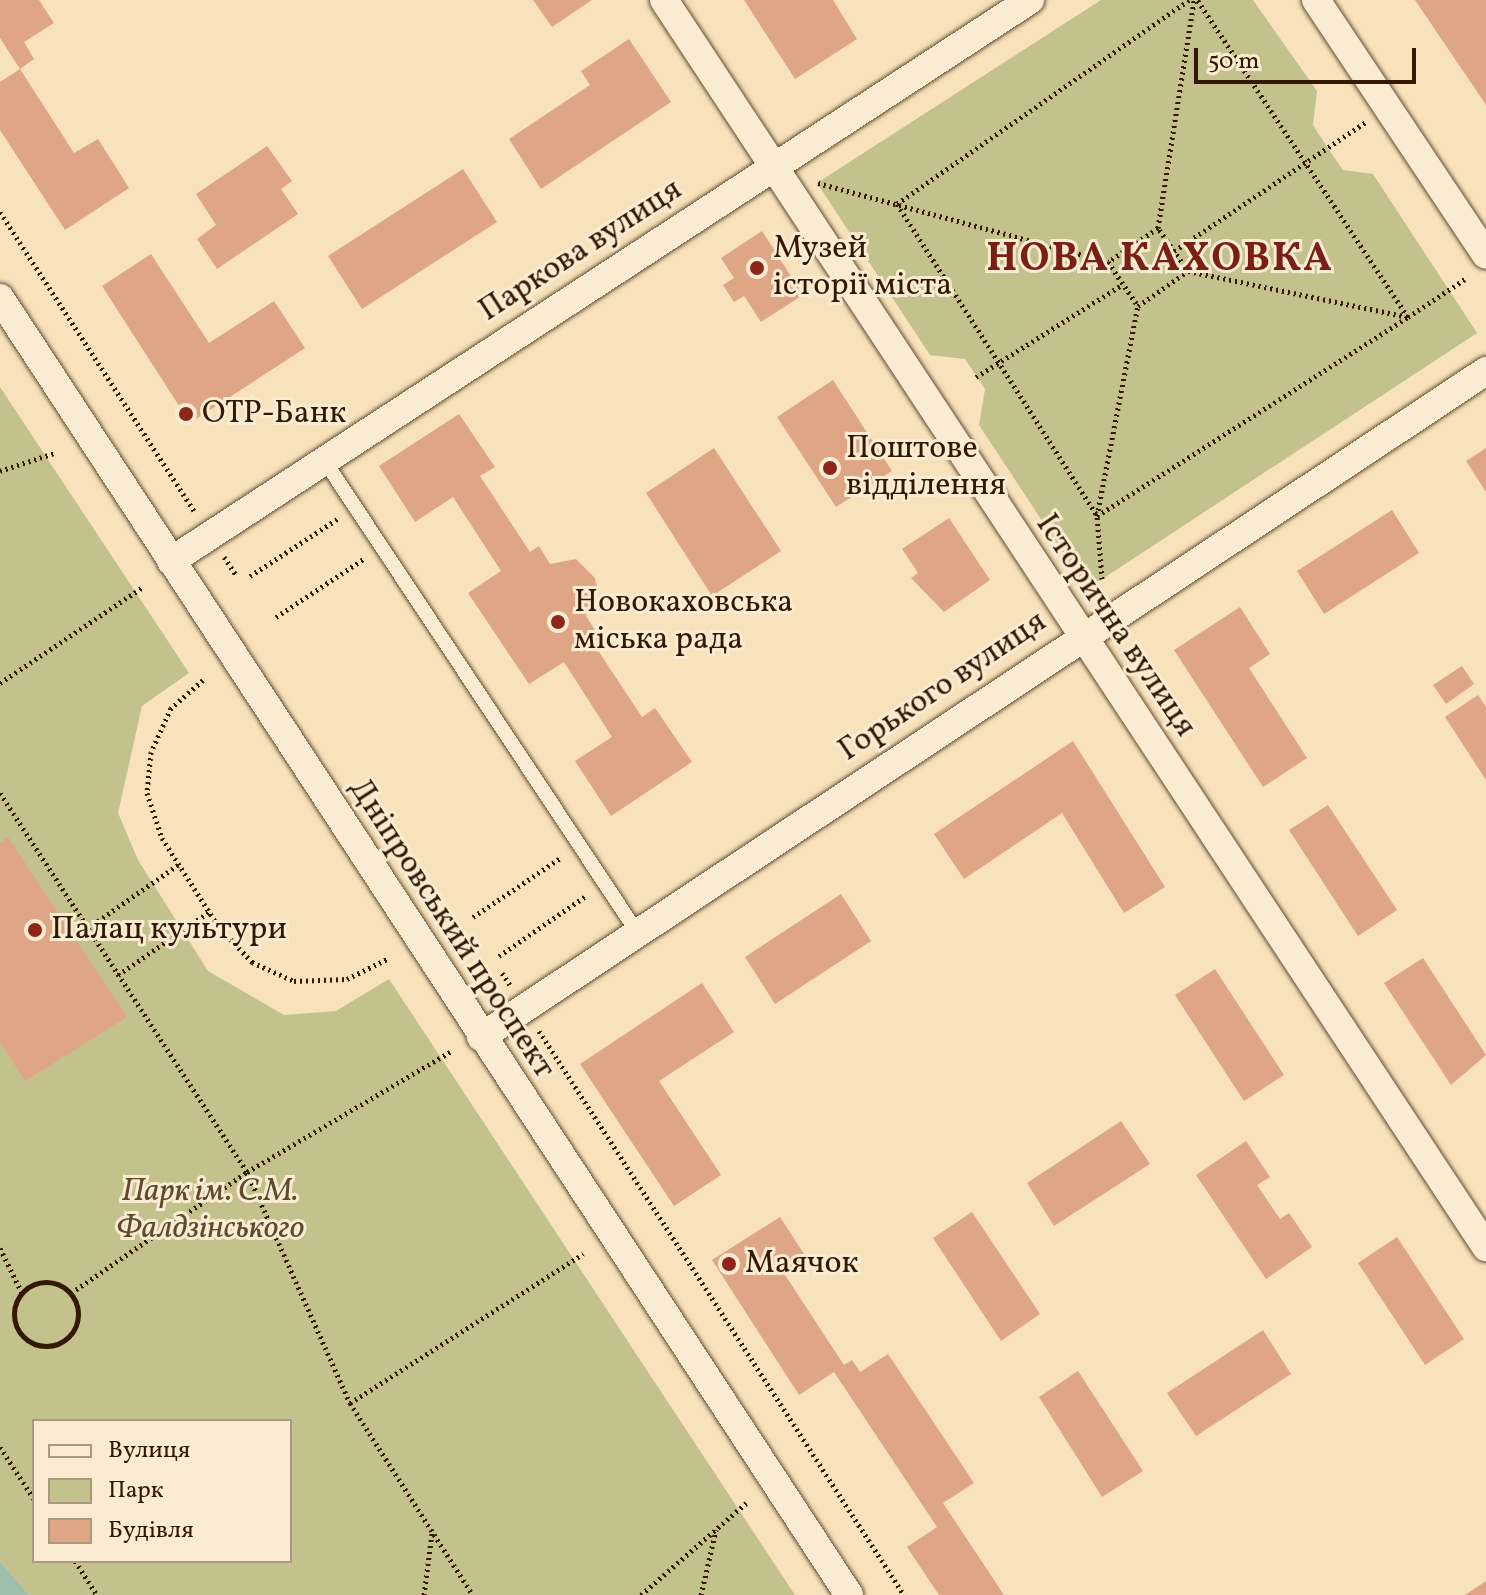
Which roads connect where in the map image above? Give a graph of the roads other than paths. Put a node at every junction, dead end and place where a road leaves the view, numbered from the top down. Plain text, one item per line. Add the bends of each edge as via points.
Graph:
1 (664, 0) edge
2 (1030, 0) edge
3 (1316, 0) edge
4 (771, 167) junction
5 (1486, 255) edge
6 (0, 298) edge
7 (1486, 371) edge
8 (324, 460) junction
9 (171, 561) junction
10 (1081, 636) junction
11 (637, 932) junction
12 (481, 1037) junction
13 (1486, 1247) edge
14 (849, 1595) edge

1 - 4 street, Історична вулиця
2 - 4 street, Паркова вулиця
3 - 5 street
4 - 8 street, Паркова вулиця
4 - 10 street, Історична вулиця
6 - 9 street, Дніпровський проспект
7 - 10 street, Горького вулиця
8 - 9 street, Паркова вулиця
8 - 11 lane
9 - 12 street, Дніпровський проспект
10 - 11 street, Горького вулиця
10 - 13 street, Історична вулиця
11 - 12 street, Горького вулиця
12 - 14 street, Дніпровський проспект

